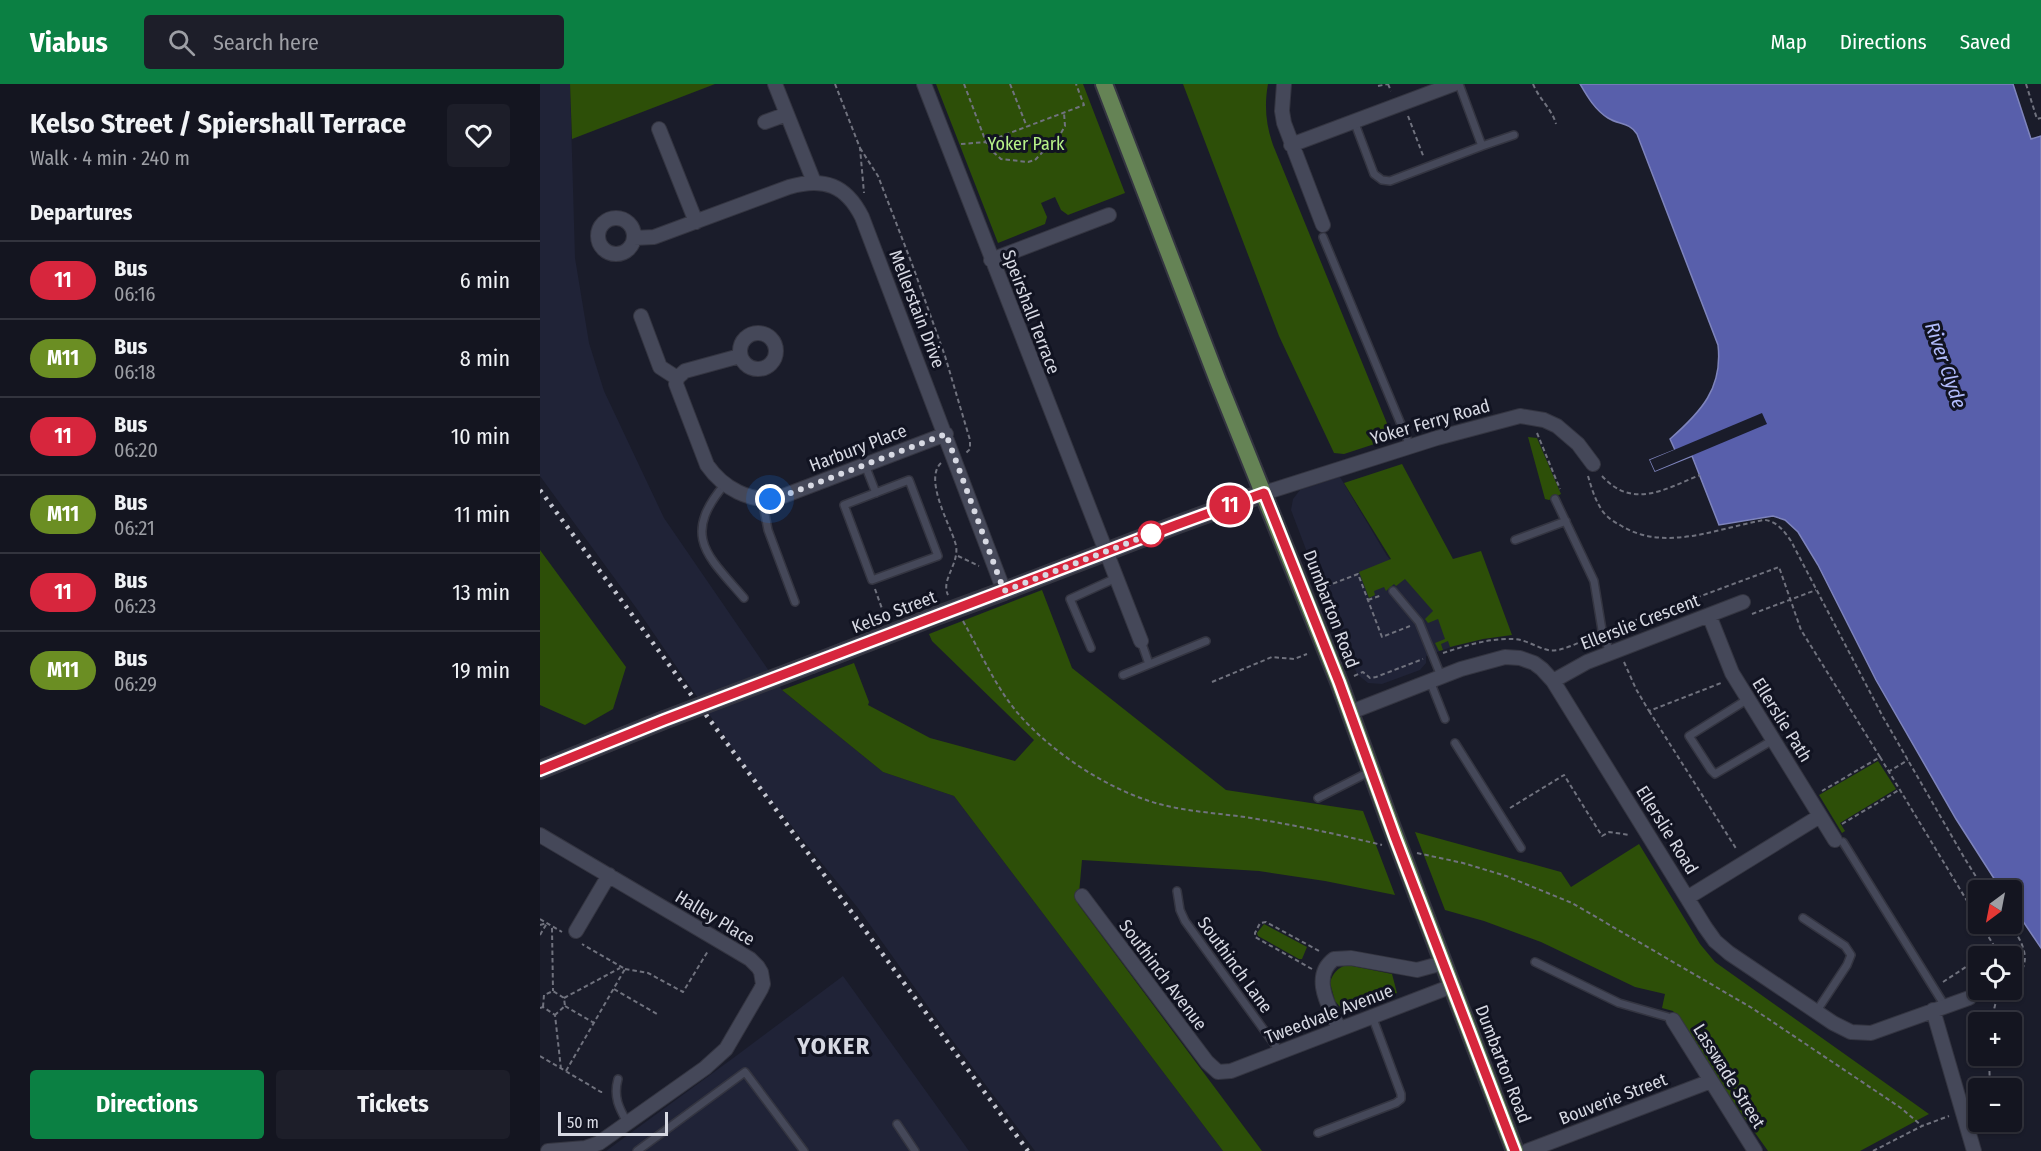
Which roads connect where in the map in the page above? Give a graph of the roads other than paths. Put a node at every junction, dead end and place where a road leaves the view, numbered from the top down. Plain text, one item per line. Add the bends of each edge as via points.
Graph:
1 (775, 84) edge
2 (924, 84) edge
3 (1104, 84) edge
4 (1284, 84) edge
5 (1457, 84) edge
6 (787, 114) junction
7 (1354, 121) junction
8 (765, 122) dead end
9 (660, 129) dead end
10 (1514, 135) dead end
11 (1291, 145) junction
12 (1482, 147) junction
13 (814, 182) junction
14 (1109, 215) dead end
15 (696, 222) junction
16 (1323, 231) joint
17 (634, 238) dead end
18 (991, 260) junction
19 (641, 316) dead end
20 (740, 356) dead end
21 (677, 378) junction
22 (946, 434) junction
23 (1410, 446) junction
24 (1593, 464) road end
25 (865, 465) junction
26 (725, 484) junction
27 (876, 493) junction
28 (1264, 493) junction
29 (762, 499) junction
30 (1556, 499) road end
31 (1566, 520) junction
32 (1515, 540) dead end
33 (1106, 552) junction
34 (1116, 578) junction
35 (1004, 591) junction
36 (1393, 591) road end
37 (744, 598) dead end
38 (795, 602) dead end
39 (1743, 602) dead end
40 (1709, 615) junction
41 (1140, 641) joint
42 (1206, 641) dead end
43 (1091, 648) dead end
44 (1615, 651) junction
45 (1149, 664) junction
46 (1123, 675) dead end
47 (1436, 679) junction
48 (1553, 681) junction
49 (1748, 699) junction
50 (1351, 712) junction
51 (1445, 719) dead end
52 (1773, 740) junction
53 (1455, 743) dead end
54 (540, 770) edge
55 (1371, 771) junction
56 (1318, 798) dead end
57 (1820, 816) junction
58 (540, 835) edge
59 (1839, 841) joint
60 (1521, 848) dead end
61 (609, 875) junction
62 (1177, 891) dead end
63 (1082, 896) dead end
64 (1687, 897) junction
65 (1803, 918) dead end
66 (574, 936) road end
67 (1535, 962) dead end
68 (1443, 963) junction
69 (1452, 986) junction
70 (1968, 998) edge
71 (1940, 1008) junction
72 (1816, 1012) junction
73 (1372, 1016) junction
74 (1673, 1020) joint
75 (1339, 1029) junction
76 (1280, 1052) junction
77 (1218, 1072) joint
78 (618, 1079) dead end
79 (1711, 1081) junction
80 (628, 1124) junction
81 (897, 1124) dead end
82 (1318, 1133) dead end
83 (548, 1151) edge
84 (637, 1151) edge
85 (804, 1151) edge
86 (915, 1151) edge
87 (1515, 1151) edge
88 (1527, 1151) edge
89 (1755, 1151) edge
90 (1974, 1151) edge

1 - 6 street
2 - 18 street, Speirshall Terrace
3 - 28 main road, Dumbarton Road
4 - 11 street via 1282,111
5 - 7 street
5 - 12 lane
6 - 8 street
6 - 13 street
7 - 11 street
7 - 12 lane via 1372,170 1382,180
9 - 15 street
10 - 12 lane
11 - 16 street
13 - 15 street via 789,187
13 - 22 street, Mellerstain Drive via 841,190 862,217
14 - 18 street
15 - 17 street via 654,237
16 - 23 lane
18 - 33 street, Speirshall Terrace
19 - 21 street via 660,367
20 - 21 street via 685,371
21 - 26 street via 703,456
22 - 25 street, Harbury Place
22 - 35 street, Mellerstain Drive
23 - 24 street, Yoker Ferry Road via 1506,419 1532,417 1568,434
23 - 28 street, Yoker Ferry Road
25 - 27 lane
25 - 29 street, Harbury Place via 778,498
26 - 29 street via 744,495
26 - 37 lane via 707,508 701,538 711,561
27 - 27 lane via 844,504 872,580 938,556 909,480
28 - 33 street, Kelso Street
28 - 50 main road, Dumbarton Road
29 - 38 lane via 768,530
30 - 31 lane
31 - 32 lane
31 - 44 lane via 1594,581 1602,633
33 - 34 street, Speirshall Terrace
33 - 35 street, Kelso Street
34 - 41 street, Speirshall Terrace
34 - 43 lane via 1070,599
35 - 54 street, Kelso Street, bridge
36 - 47 lane via 1419,622 1433,656
39 - 40 street, Ellerslie Crescent
40 - 44 street, Ellerslie Crescent
40 - 49 street, Ellerslie Path
41 - 45 lane
42 - 45 lane
44 - 48 street, Ellerslie Crescent
45 - 46 lane
47 - 48 street, Ellerslie Road via 1482,662 1513,656 1534,663
47 - 50 street, Ellerslie Road
47 - 51 lane
48 - 64 street, Ellerslie Road
49 - 52 street, Ellerslie Path
49 - 52 lane via 1689,736 1715,774
50 - 55 main road, Dumbarton Road
52 - 57 street, Ellerslie Path
53 - 60 lane
55 - 56 lane
55 - 68 main road, Dumbarton Road, bridge
57 - 59 street, Ellerslie Path
57 - 64 street
58 - 61 street, Halley Place
59 - 71 lane, Ellerslie Path via 1934,987
61 - 66 street
61 - 80 street, Halley Place via 750,959 758,967 763,984 721,1055
62 - 76 lane, Southinch Lane via 1185,921
63 - 77 street, Southinch Avenue
64 - 72 street, Ellerslie Road via 1722,948
65 - 72 lane via 1845,946 1851,955
67 - 74 lane via 1619,1003
68 - 69 main road, Dumbarton Road
68 - 75 street via 1417,970 1334,959 1322,974 1322,986
69 - 73 street, Tweedvale Avenue
69 - 87 main road, Dumbarton Road
70 - 71 street, Ellerslie Road
71 - 72 street, Ellerslie Road via 1862,1033 1842,1028
71 - 90 street via 1941,1034
73 - 75 street, Tweedvale Avenue
73 - 82 lane via 1401,1099
74 - 79 street, Lasswade Street
75 - 76 street, Tweedvale Avenue
76 - 77 street, Tweedvale Avenue via 1231,1071
78 - 80 lane via 614,1091
79 - 88 street, Bouverie Street
79 - 89 street, Lasswade Street
80 - 83 street, Halley Place via 593,1146
81 - 86 lane
84 - 85 lane via 745,1072

